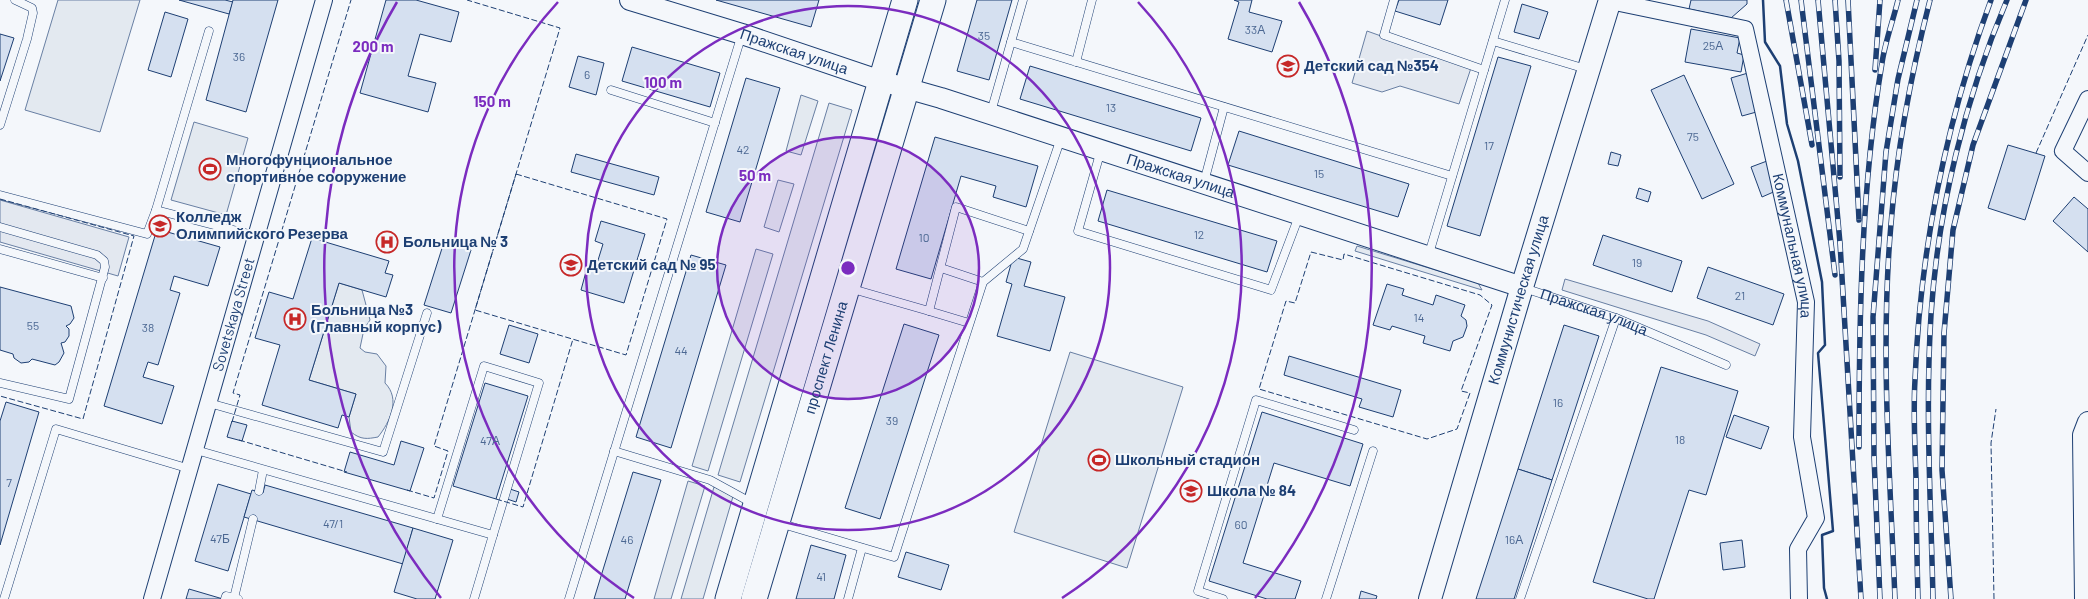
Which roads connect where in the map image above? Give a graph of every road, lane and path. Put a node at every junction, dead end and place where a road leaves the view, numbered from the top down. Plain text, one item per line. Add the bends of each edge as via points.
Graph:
1 (15, 0) edge
2 (324, 0) edge
3 (630, 0) edge
4 (905, 0) edge
5 (933, 0) edge
6 (1023, 0) edge
7 (1092, 0) edge
8 (1394, 0) edge
9 (1505, 0) edge
10 (1610, 1) edge
11 (208, 31) dead end
12 (742, 34) junction
13 (1492, 41) junction
14 (1011, 42) junction
15 (1076, 62) junction
16 (1484, 70) junction
17 (1589, 70) junction
18 (881, 81) junction
19 (907, 88) junction
20 (611, 90) dead end
21 (2088, 99) edge
22 (1224, 107) junction
23 (990, 114) junction
24 (715, 123) junction
25 (0, 125) edge
26 (1062, 138) junction
27 (1101, 150) junction
28 (2088, 173) edge
29 (1452, 176) junction
30 (1203, 183) junction
31 (0, 195) edge
32 (156, 210) junction
33 (1300, 214) junction
34 (0, 227) edge
35 (1029, 231) junction
36 (256, 236) junction
37 (0, 249) edge
38 (1428, 256) junction
39 (941, 268) junction
40 (103, 278) junction
41 (983, 282) junction
42 (847, 287) junction
43 (1522, 287) junction
44 (929, 311) junction
45 (427, 313) dead end
46 (1616, 318) junction
47 (969, 323) junction
48 (1726, 365) dead end
49 (0, 383) edge
50 (209, 403) junction
51 (2088, 422) edge
52 (1354, 430) dead end
53 (196, 450) junction
54 (614, 451) junction
55 (1373, 451) dead end
56 (190, 469) junction
57 (263, 470) junction
58 (259, 491) dead end
59 (756, 505) junction
60 (252, 519) dead end
61 (437, 519) junction
62 (777, 522) junction
63 (493, 535) junction
64 (2086, 544) edge
65 (862, 548) junction
66 (236, 598) edge
67 (4, 599) edge
68 (152, 599) edge
69 (225, 599) edge
70 (474, 599) edge
71 (569, 599) edge
72 (728, 599) edge
73 (754, 599) edge
74 (848, 599) edge
75 (1223, 599) edge
76 (1326, 599) edge
77 (1430, 599) edge
78 (1520, 599) edge
79 (1799, 599) edge
80 (2084, 599) edge

1 - 25 lane via 28,5 33,13
2 - 36 street, Sovetskaya Street
3 - 12 street, Пражская улица via 678,11
4 - 18 main road, проспект Ленина
5 - 19 main road, проспект Ленина
6 - 14 lane
7 - 15 lane
8 - 16 lane via 1384,35
9 - 13 lane
10 - 17 main road, Коммунистическая улица
10 - 79 street, Коммунальная улица via 1744,29 1806,302 1802,437 1816,518 1798,549
11 - 32 lane
12 - 18 street, Пражская улица
12 - 24 lane
13 - 16 lane
13 - 17 lane
14 - 15 lane
14 - 23 lane
15 - 22 lane
16 - 29 lane
17 - 43 main road, Коммунистическая улица
18 - 19 street, Пражская улица
18 - 59 main road, проспект Ленина
19 - 23 street, Пражская улица
19 - 42 main road, проспект Ленина
20 - 24 lane
21 - 28 street via 2063,151
22 - 29 lane
22 - 30 lane
23 - 26 street, Пражская улица
24 - 54 lane
26 - 27 street, Пражская улица
26 - 35 lane
27 - 30 street, Пражская улица
27 - 33 lane via 1078,231 1272,290
29 - 38 lane
30 - 33 street, Пражская улица
31 - 32 lane via 147,234
32 - 36 lane
33 - 38 street, Пражская улица
34 - 40 lane via 97,255 104,261
35 - 39 lane via 956,207
35 - 41 lane via 1023,248
36 - 50 street, Sovetskaya Street
37 - 40 lane
38 - 43 street, Пражская улица
39 - 41 lane
39 - 44 lane
40 - 49 lane via 69,399
41 - 47 lane
42 - 44 lane
42 - 62 main road, проспект Ленина
43 - 46 lane, Пражская улица
43 - 77 main road, Коммунистическая улица
44 - 47 lane
45 - 50 lane via 383,452
46 - 48 lane, Пражская улица
46 - 78 lane
47 - 65 lane via 894,557
50 - 53 street, Sovetskaya Street
51 - 64 street via 2083,435
52 - 75 lane via 1256,400 1198,591
53 - 56 street, Sovetskaya Street
53 - 57 lane
54 - 59 lane via 710,480
54 - 71 lane
55 - 76 lane
56 - 67 lane via 56,429
56 - 68 street, Sovetskaya Street
57 - 58 lane
57 - 61 lane
59 - 72 main road, проспект Ленина
60 - 66 lane
61 - 63 lane
61 - 63 lane via 484,366 539,383
62 - 65 lane
62 - 73 main road, проспект Ленина
63 - 70 lane
64 - 80 street
65 - 74 lane
66 - 69 lane via 226,596

